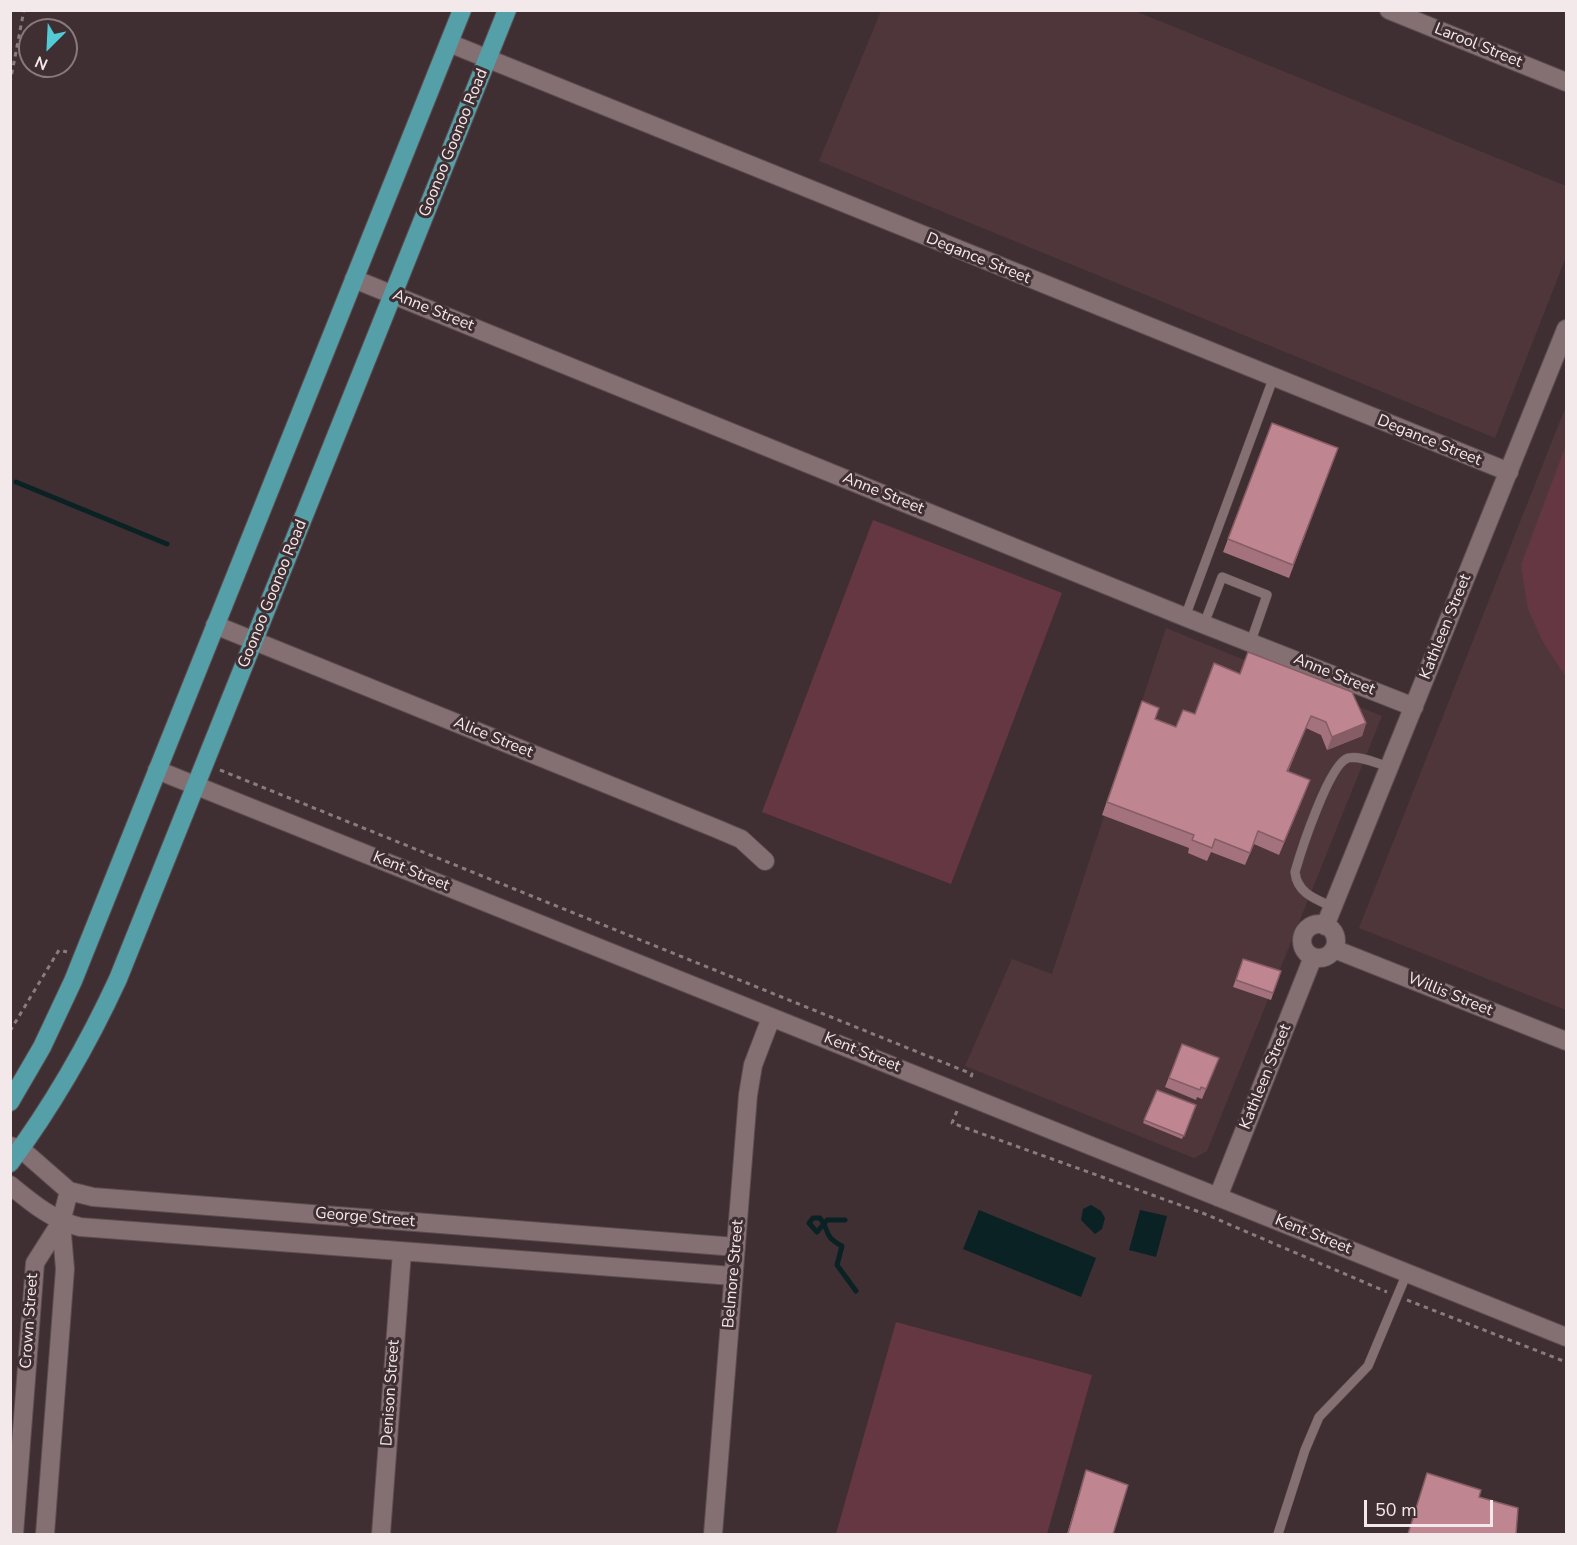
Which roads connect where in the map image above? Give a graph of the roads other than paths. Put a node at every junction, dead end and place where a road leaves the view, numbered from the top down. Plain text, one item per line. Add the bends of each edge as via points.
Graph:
1 (462, 10) edge
2 (507, 10) edge
3 (1389, 10) edge
4 (449, 43) junction
5 (488, 59) junction
6 (1566, 82) edge
7 (354, 279) junction
8 (393, 295) junction
9 (1566, 329) edge
10 (1274, 379) junction
11 (1509, 472) junction
12 (1185, 617) junction
13 (1204, 624) junction
14 (215, 625) junction
15 (254, 641) junction
16 (1251, 641) junction
17 (1414, 707) junction
18 (1390, 767) junction
19 (157, 770) junction
20 (195, 786) junction
21 (765, 861) dead end
22 (1333, 907) junction
23 (1325, 926) junction
24 (1334, 949) junction
25 (1313, 957) junction
26 (771, 1018) junction
27 (1566, 1041) edge
28 (10, 1102) edge
29 (14, 1153) edge
30 (10, 1185) edge
31 (69, 1191) junction
32 (1218, 1197) junction
33 (61, 1222) junction
34 (736, 1247) junction
35 (402, 1252) junction
36 (1407, 1272) junction
37 (733, 1276) junction
38 (1566, 1337) edge
39 (14, 1534) edge
40 (45, 1534) edge
41 (381, 1534) edge
42 (713, 1534) edge
43 (1278, 1534) edge

1 - 4 main road
2 - 5 main road, Goonoo Goonoo Road
3 - 6 street, Larool Street
4 - 5 street, Degance Street
4 - 7 main road
5 - 8 main road, Goonoo Goonoo Road
5 - 10 street, Degance Street
7 - 8 street, Anne Street
7 - 14 main road
8 - 12 street, Anne Street
8 - 15 main road, Goonoo Goonoo Road
9 - 11 street, Kathleen Street
10 - 11 street, Degance Street
10 - 12 lane
11 - 17 street, Kathleen Street
12 - 13 street, Anne Street
13 - 16 street, Anne Street
13 - 16 lane via 1222,577 1267,595
14 - 15 street, Alice Street
14 - 19 main road
15 - 20 main road, Goonoo Goonoo Road
15 - 21 street, Alice Street via 741,839
16 - 17 street, Anne Street
17 - 18 street, Kathleen Street
18 - 22 street, Kathleen Street
18 - 22 lane via 1348,758 1340,763 1330,781 1295,872 1301,889
19 - 20 street, Kent Street
19 - 28 main road via 82,957 42,1047
20 - 26 street, Kent Street
20 - 29 main road, Goonoo Goonoo Road via 118,979 91,1036
22 - 23 street, Kathleen Street
23 - 24 street via 1335,938
23 - 25 street via 1313,925 1302,938 1305,952
24 - 25 street via 1323,958
24 - 27 street, Willis Street
25 - 32 street, Kathleen Street
26 - 32 street, Kent Street
26 - 34 street, Belmore Street via 750,1080
29 - 31 street, George Street
30 - 33 street, George Street
31 - 33 street, Crown Street
31 - 34 street, George Street via 93,1197
32 - 36 street, Kent Street
33 - 35 street, George Street via 80,1227
33 - 39 street, Crown Street via 34,1263
33 - 40 street, Crown Street via 65,1269
34 - 37 street, Belmore Street
35 - 37 street, George Street
35 - 41 street, Denison Street
36 - 38 street, Kent Street
36 - 43 lane via 1368,1366 1319,1417
37 - 42 street, Belmore Street

